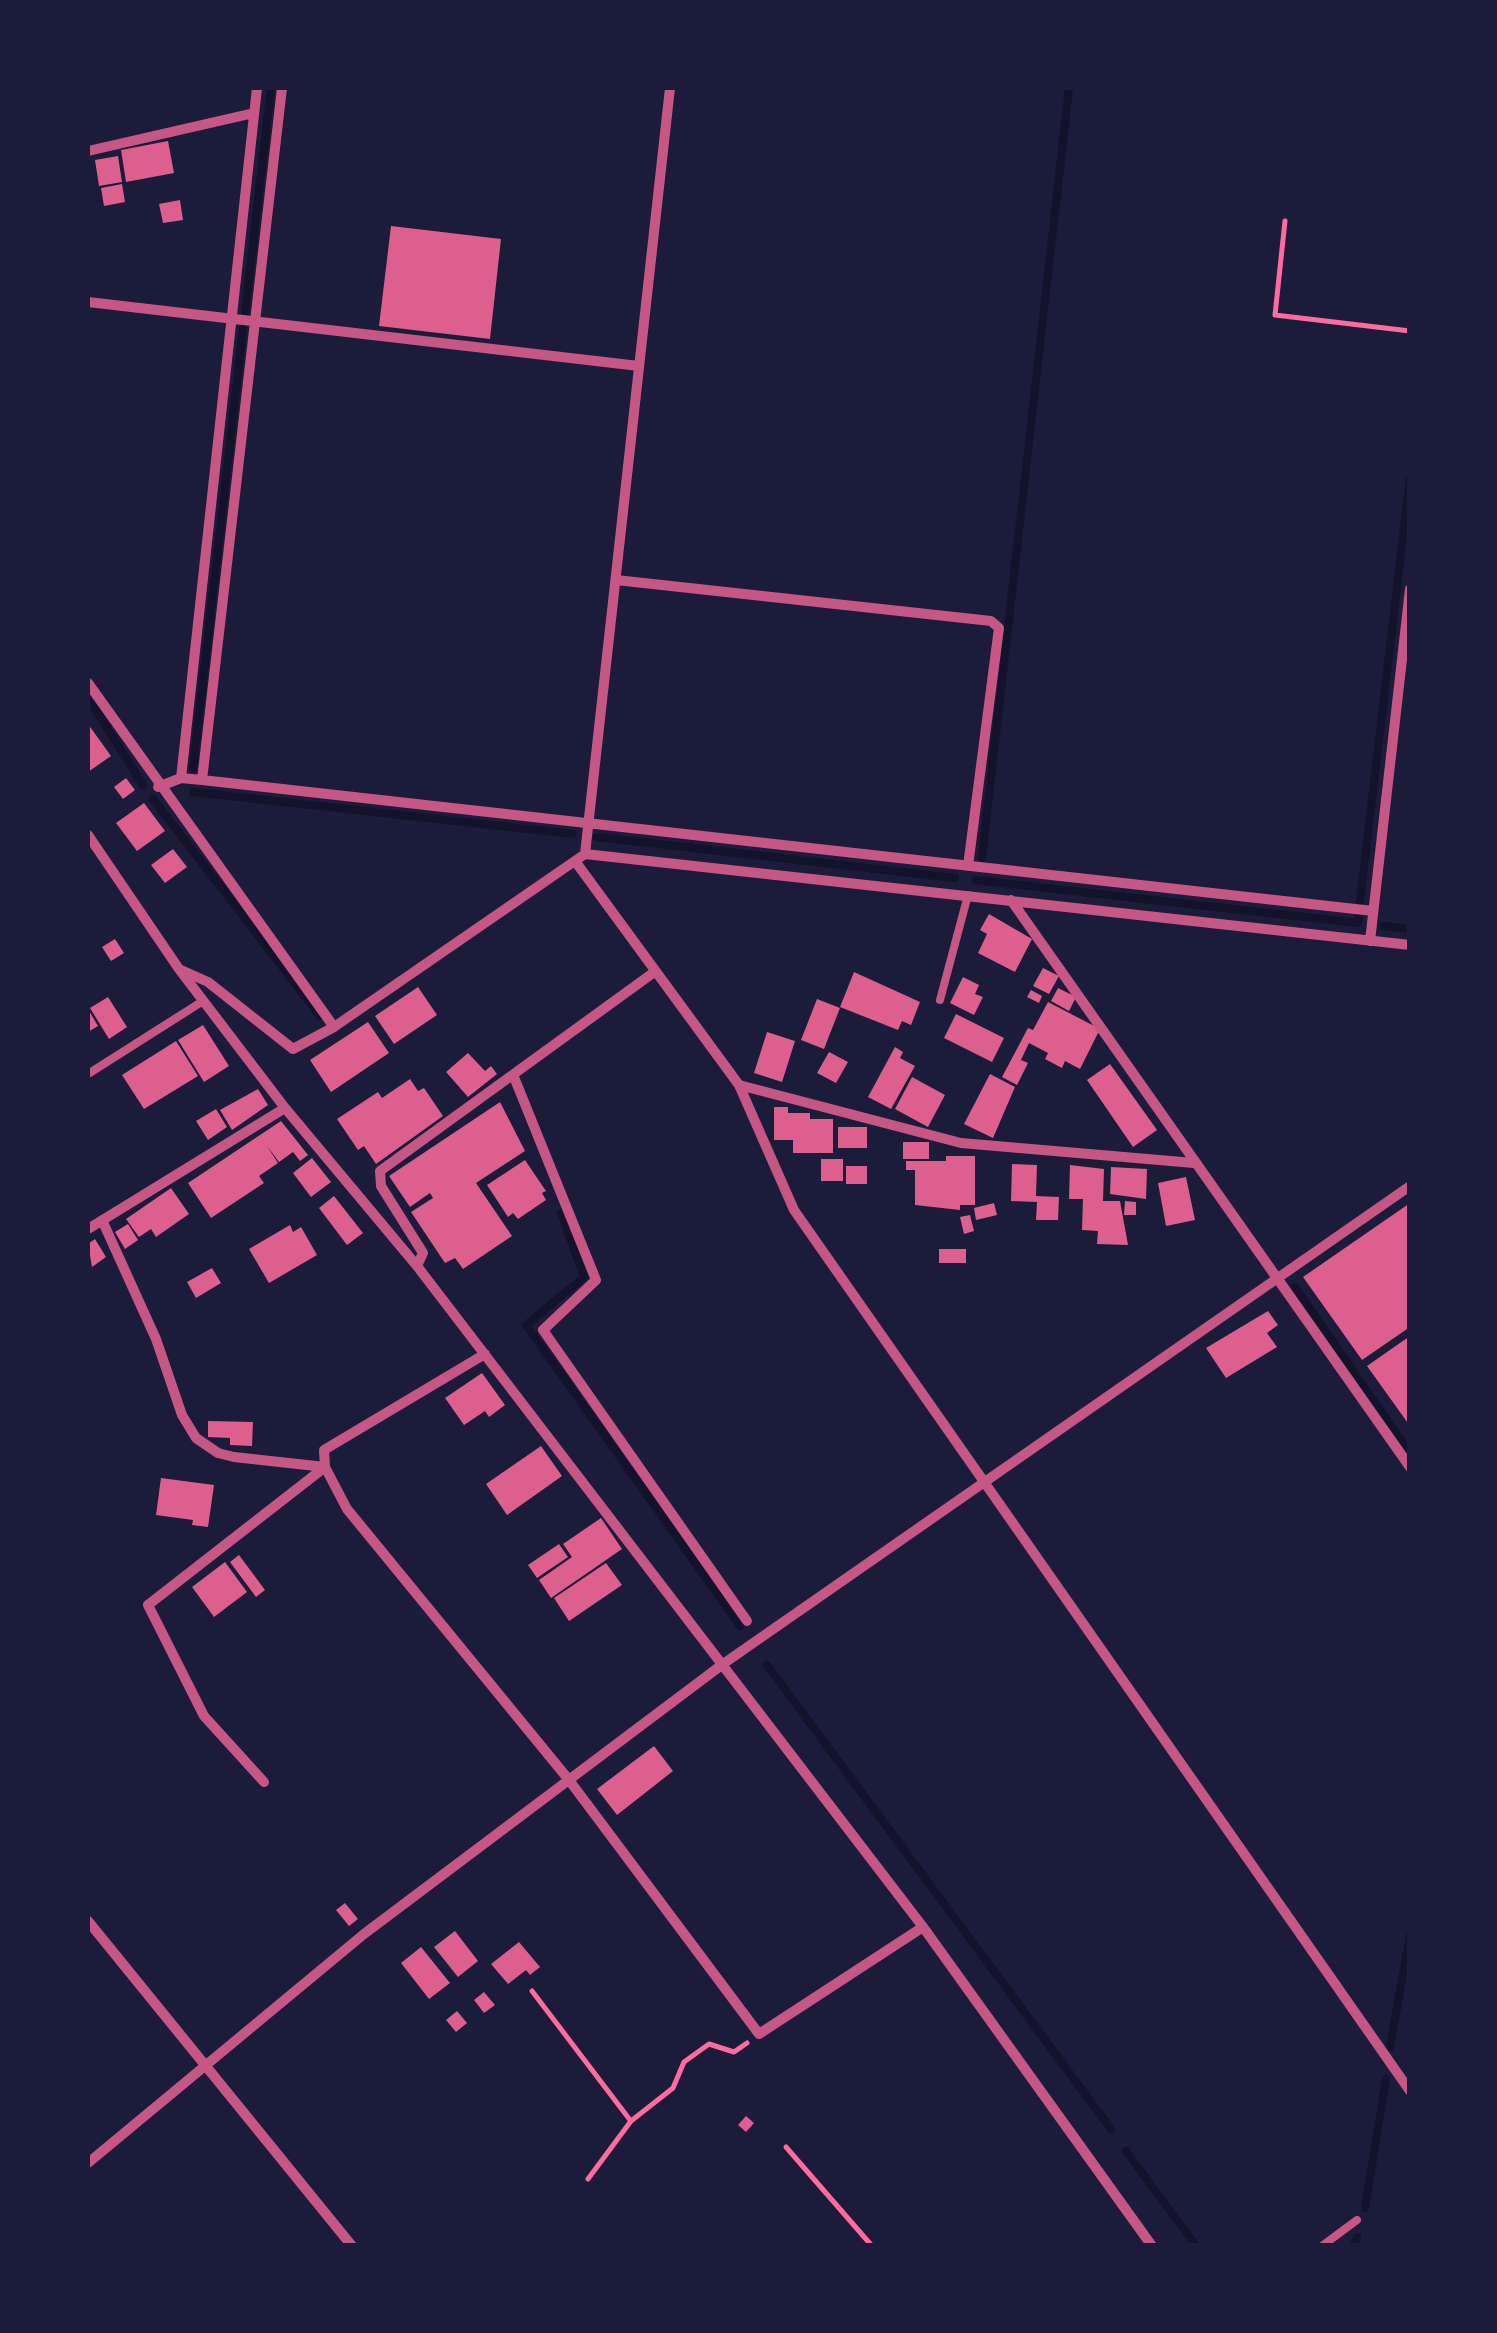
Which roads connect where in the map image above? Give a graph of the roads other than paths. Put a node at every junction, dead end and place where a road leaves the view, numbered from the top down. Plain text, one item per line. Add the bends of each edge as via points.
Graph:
1 (257, 88) edge
2 (282, 88) edge
3 (670, 88) edge
4 (254, 113) junction
5 (88, 151) edge
6 (88, 302) edge
7 (232, 320) junction
8 (255, 323) junction
9 (640, 366) junction
10 (616, 580) junction
11 (1410, 589) edge
12 (1409, 602) edge
13 (88, 683) edge
14 (181, 778) junction
15 (202, 780) junction
16 (158, 788) junction
17 (589, 823) junction
18 (88, 836) edge
19 (580, 857) junction
20 (968, 866) junction
21 (968, 895) junction
22 (1011, 900) junction
23 (1374, 911) junction
24 (1370, 941) junction
25 (1410, 945) edge
26 (179, 969) junction
27 (653, 973) junction
28 (203, 1000) junction
29 (940, 1000) dead end
30 (334, 1027) junction
31 (88, 1074) edge
32 (514, 1077) junction
33 (738, 1085) junction
34 (285, 1108) junction
35 (1194, 1163) junction
36 (1410, 1186) edge
37 (102, 1220) junction
38 (88, 1229) edge
39 (416, 1266) junction
40 (1278, 1280) junction
41 (484, 1354) junction
42 (325, 1468) junction
43 (1410, 1468) edge
44 (985, 1482) junction
45 (747, 1622) dead end
46 (722, 1664) junction
47 (569, 1780) junction
48 (264, 1782) dead end
49 (88, 1921) edge
50 (923, 1927) junction
51 (205, 2066) junction
52 (1410, 2091) edge
53 (88, 2163) edge
54 (1357, 2220) dead end
55 (352, 2246) edge
56 (1152, 2246) edge
57 (1322, 2246) edge

1 - 4 street
2 - 8 street
3 - 9 street
4 - 5 street
4 - 7 street
6 - 7 street
7 - 8 street
7 - 14 street
8 - 9 street
8 - 15 street
9 - 10 street
10 - 17 street
10 - 20 street via 991,621 999,628
11 - 12 street
12 - 23 street
13 - 16 street
14 - 15 street
14 - 16 street
15 - 17 street
16 - 30 street
17 - 19 street
17 - 20 street
18 - 26 street
19 - 21 street
19 - 27 street
19 - 30 street
20 - 23 street
21 - 22 street
21 - 29 lane
22 - 24 street
22 - 35 street
23 - 24 street
24 - 25 street
26 - 28 street
26 - 30 street via 208,982 293,1049
27 - 32 street
27 - 33 street
28 - 31 lane
28 - 34 street
32 - 39 street via 380,1171 380,1186 423,1253
32 - 45 street via 596,1280 543,1330
33 - 35 street via 961,1143
33 - 44 street via 794,1210
34 - 37 street
34 - 39 street
35 - 40 street
36 - 40 street
37 - 38 street
37 - 42 street via 196,1438 234,1457
39 - 41 street
40 - 43 street
40 - 44 street
41 - 42 street via 324,1450
41 - 46 street
42 - 47 street via 347,1509
42 - 48 street via 148,1605 204,1716
44 - 46 street
44 - 52 street
46 - 47 street
46 - 50 street
47 - 50 street via 759,2034
47 - 51 street via 364,1934
49 - 51 street
50 - 56 street
51 - 53 street
51 - 55 street
54 - 57 lane

